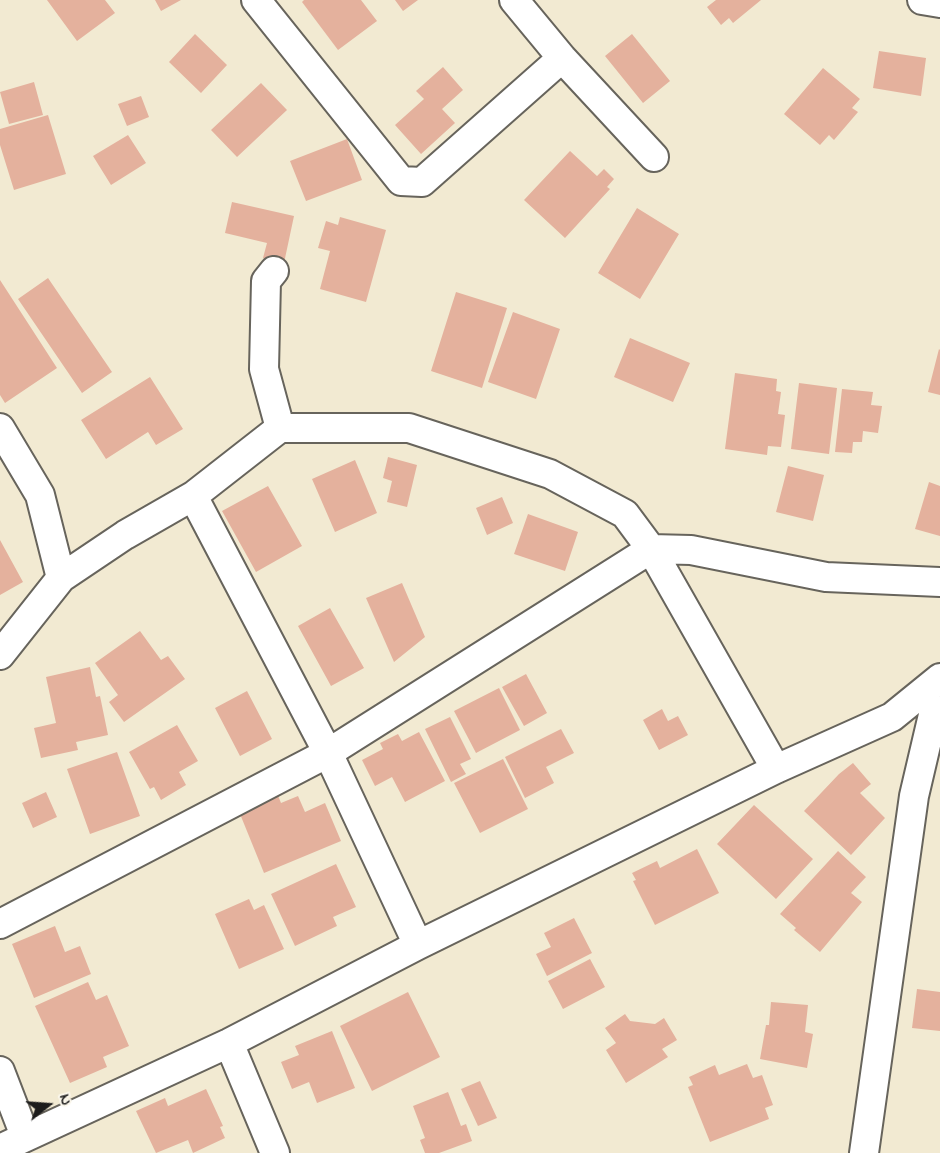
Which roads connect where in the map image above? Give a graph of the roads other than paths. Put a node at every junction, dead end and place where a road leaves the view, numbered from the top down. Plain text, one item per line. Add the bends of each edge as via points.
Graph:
1 (256, 0) edge
2 (514, 0) edge
3 (922, 0) edge
4 (940, 3) edge
5 (562, 58) junction
6 (654, 157) dead end
7 (274, 271) dead end
8 (0, 428) edge
9 (280, 428) junction
10 (193, 496) junction
11 (651, 549) junction
12 (61, 578) junction
13 (940, 582) edge
14 (0, 655) edge
15 (940, 678) edge
16 (940, 685) edge
17 (328, 753) junction
18 (776, 769) junction
19 (0, 924) edge
20 (418, 945) junction
21 (229, 1043) junction
22 (0, 1071) edge
23 (12, 1142) edge
24 (275, 1153) edge
25 (864, 1153) edge

1 - 5 street via 401,181 422,182
2 - 5 street
3 - 4 street
5 - 6 street
7 - 9 street via 266,281 264,369
8 - 12 street via 40,495
9 - 10 street
9 - 11 street via 409,428 550,474 625,514
10 - 12 street
10 - 17 street
11 - 13 street via 692,550 826,577
11 - 17 street
11 - 18 street
12 - 14 street
15 - 18 street via 892,717
16 - 25 street via 914,796
17 - 19 street
17 - 20 street
18 - 20 street
20 - 21 street
21 - 23 street
21 - 24 street
22 - 23 street

